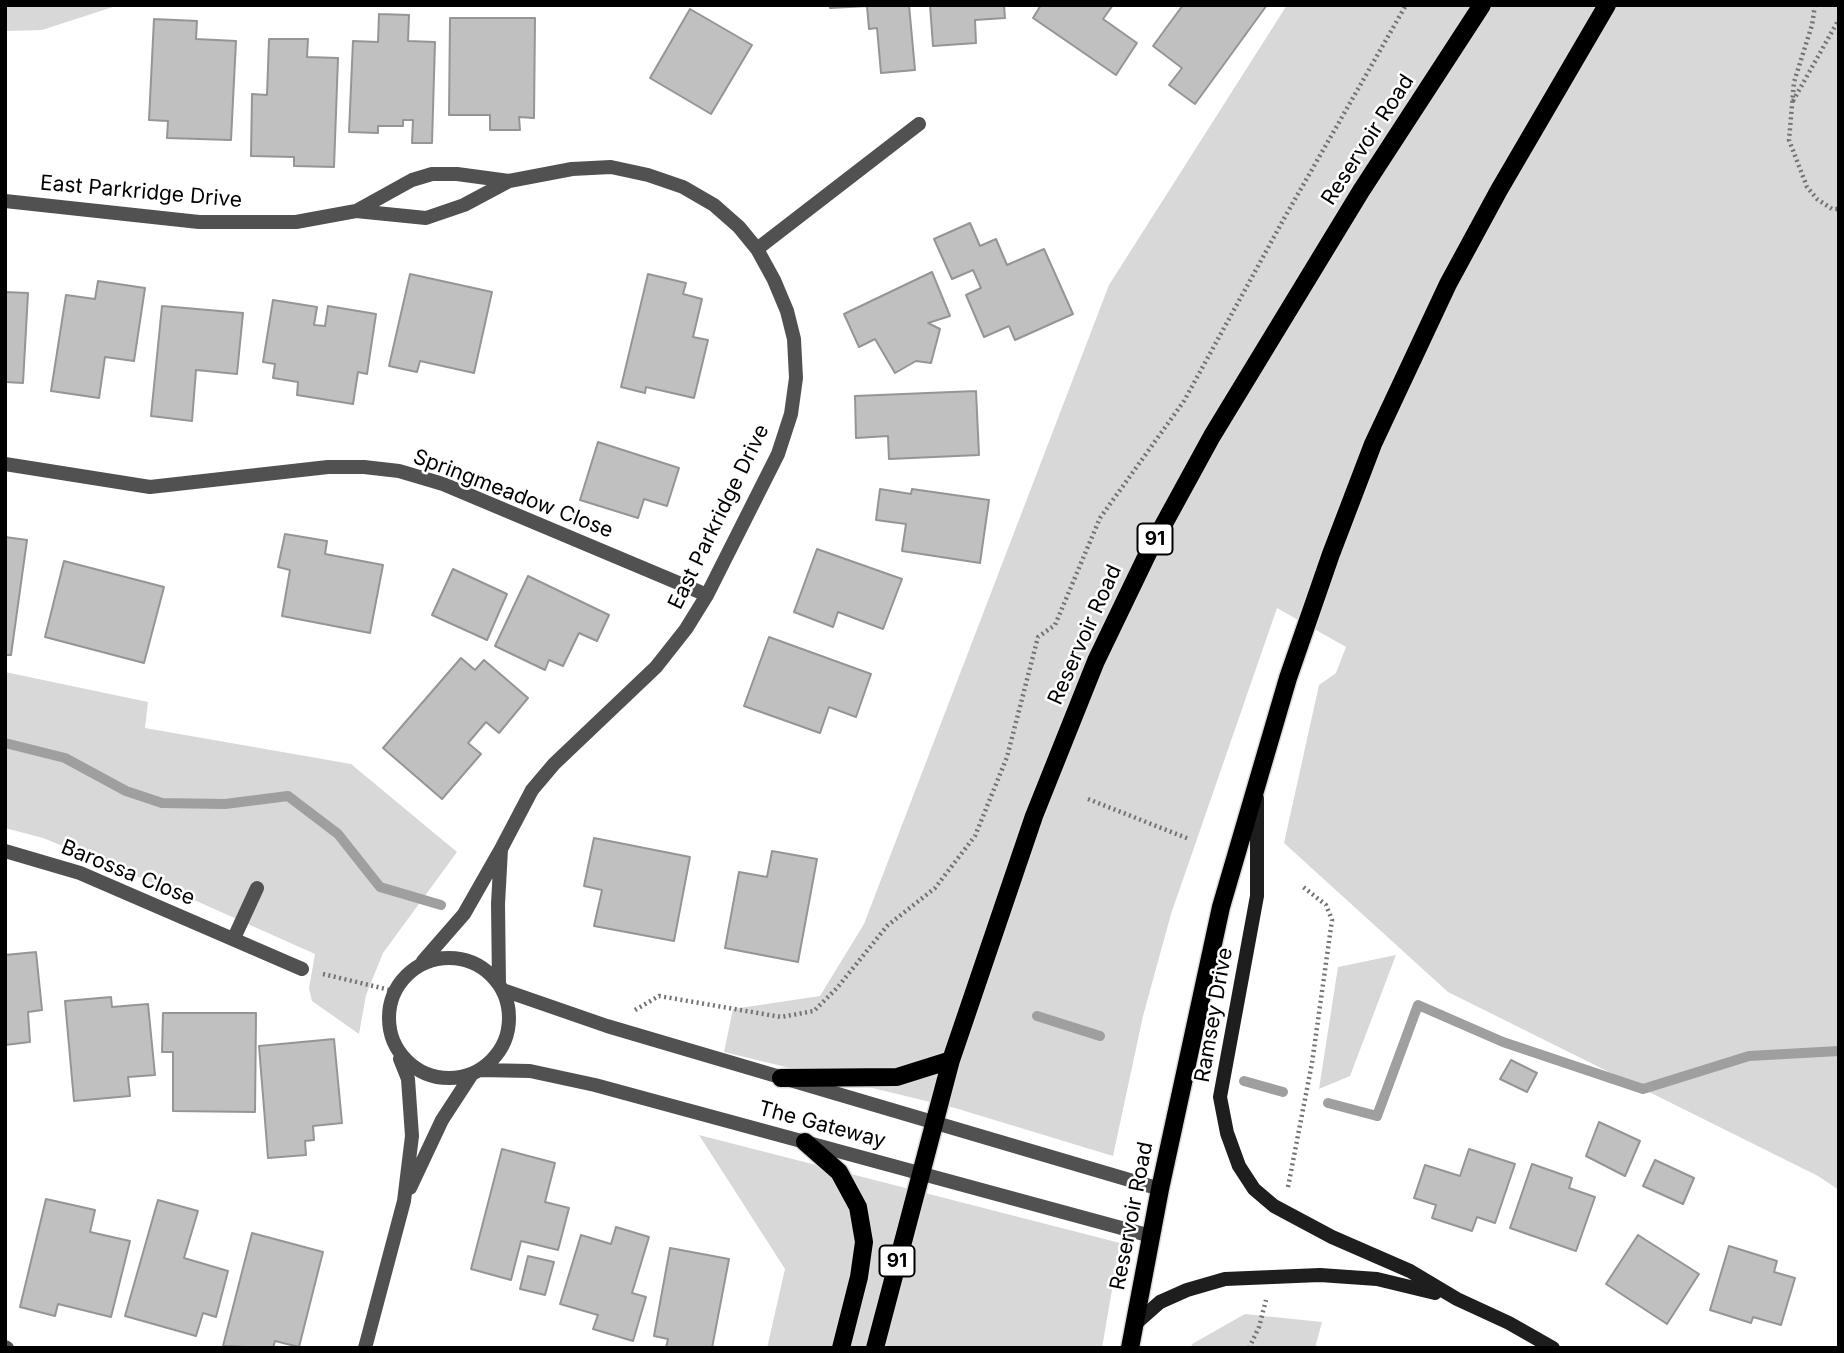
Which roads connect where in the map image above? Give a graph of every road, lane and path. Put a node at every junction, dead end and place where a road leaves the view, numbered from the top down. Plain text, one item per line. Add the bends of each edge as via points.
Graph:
1 (1406, 5) edge
2 (1482, 5) edge
3 (1607, 5) edge
4 (1815, 5) edge
5 (1839, 19) edge
6 (1792, 103) junction
7 (919, 124) dead end
8 (509, 181) junction
9 (5, 201) edge
10 (1839, 209) edge
11 (356, 211) junction
12 (757, 249) junction
13 (5, 464) edge
14 (707, 596) junction
15 (1257, 778) junction
16 (1088, 799) dead end
17 (1189, 839) dead end
18 (501, 849) junction
19 (5, 851) edge
20 (1302, 886) dead end
21 (257, 888) dead end
22 (234, 938) junction
23 (420, 964) junction
24 (302, 969) joint
25 (501, 987) junction
26 (394, 991) junction
27 (607, 1026) junction
28 (394, 1045) junction
29 (951, 1060) junction
30 (476, 1072) junction
31 (782, 1078) junction
32 (933, 1123) junction
33 (805, 1142) junction
34 (920, 1173) junction
35 (1160, 1189) junction
36 (1286, 1197) dead end
37 (404, 1202) junction
38 (1152, 1236) junction
39 (1269, 1293) dead end
40 (1457, 1298) junction
41 (1134, 1325) junction
42 (365, 1348) edge
43 (841, 1348) edge
44 (875, 1348) edge
45 (1130, 1348) edge
46 (1249, 1348) edge
47 (1553, 1348) edge

1 - 27 path via 1184,401 1100,518 1055,625 1038,637 1007,757 975,836 935,888 887,926 814,1010 780,1017 659,996
2 - 29 main road, Reservoir Road / 91 via 1361,191 1212,436 1147,553 1064,738
3 - 15 main road, Reservoir Road via 1499,190 1415,351 1331,554
4 - 6 path
5 - 6 path
6 - 10 path via 1789,140 1800,172 1817,199
7 - 12 street
8 - 11 street, East Parkridge Drive via 464,205 426,218
8 - 11 street, East Parkridge Drive via 432,174
8 - 12 street, East Parkridge Drive via 611,167 648,175 683,187 714,205
9 - 11 street, East Parkridge Drive via 211,222 296,222
12 - 14 street, East Parkridge Drive via 783,300 794,339 796,378 791,414 778,454
13 - 14 street, Springmeadow Close via 150,487 328,467 399,471 443,484
14 - 18 street, East Parkridge Drive via 656,667 582,734 532,790
15 - 35 main road, Reservoir Road via 1221,907
15 - 40 main road, Ramsey Drive via 1257,896 1220,1097 1239,1166 1254,1189 1274,1206
16 - 17 path
18 - 23 street, East Parkridge Drive via 464,914
18 - 25 street, East Parkridge Drive
19 - 22 street, Barossa Close via 80,873
20 - 36 path via 1326,905 1332,920 1312,1063
21 - 22 street
22 - 24 street, Barossa Close
23 - 25 street via 454,957 472,962
23 - 26 street
24 - 26 path
25 - 27 street, The Gateway
25 - 30 street via 509,1026 494,1059
26 - 28 street via 388,1028
27 - 31 street, The Gateway
28 - 30 street via 419,1072 436,1078 454,1079
28 - 37 street via 408,1079 411,1107
29 - 31 main road via 897,1077
29 - 32 main road, Reservoir Road / 91
30 - 33 street, The Gateway via 530,1071
30 - 37 street via 442,1120
31 - 32 street, The Gateway
32 - 34 main road, Reservoir Road / 91
32 - 35 street, The Gateway
33 - 34 street, The Gateway
33 - 43 main road via 839,1172 858,1207 863,1242 859,1277
34 - 38 street, The Gateway
34 - 44 main road, Reservoir Road / 91
35 - 38 main road, Reservoir Road
37 - 42 street
38 - 41 main road, Reservoir Road
39 - 46 path
40 - 41 main road, Ramsey Drive via 1377,1279 1321,1275 1225,1279 1160,1302
40 - 47 main road, Ramsey Drive
41 - 45 main road, Reservoir Road

